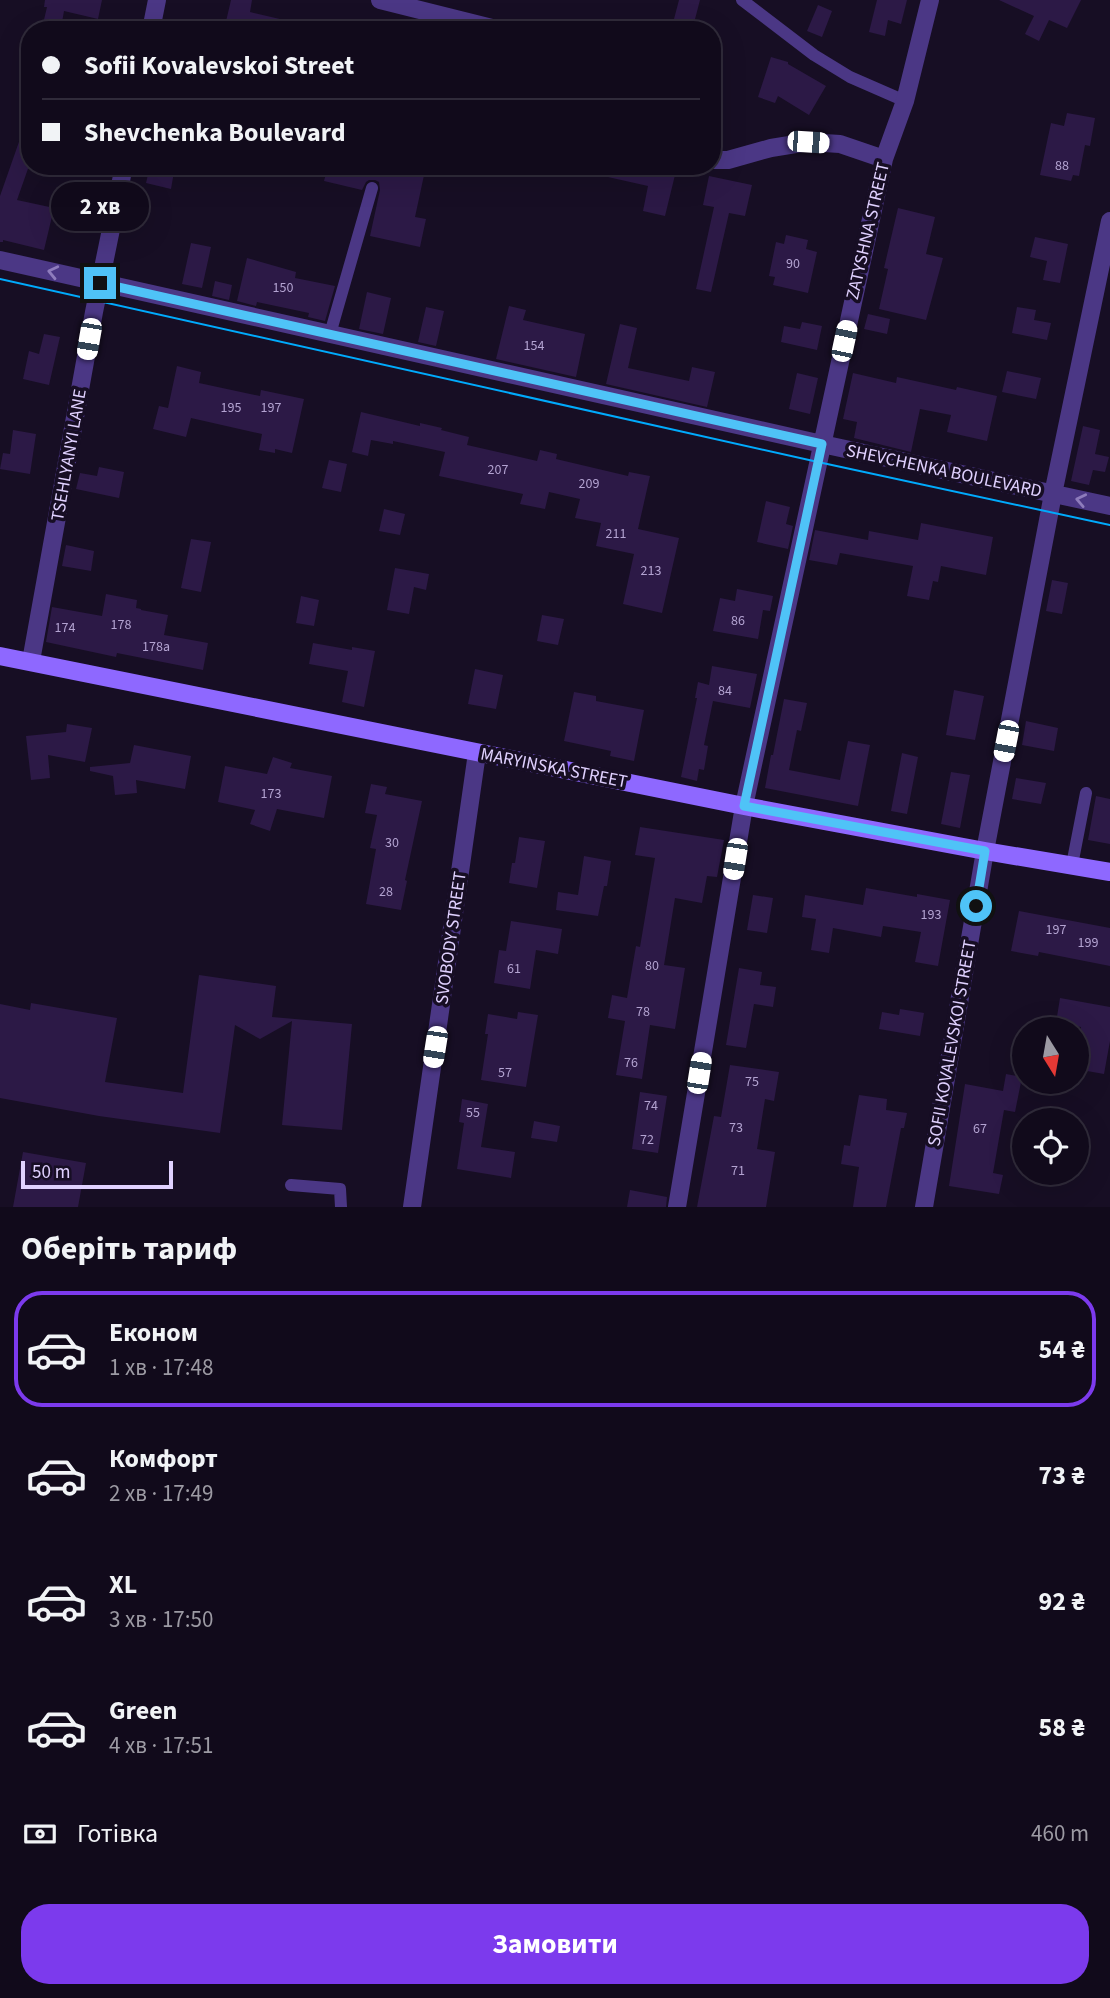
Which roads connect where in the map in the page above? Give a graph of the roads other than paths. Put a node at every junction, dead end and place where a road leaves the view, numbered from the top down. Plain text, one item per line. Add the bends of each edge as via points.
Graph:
1 (157, 0) edge
2 (380, 0) edge
3 (742, 0) edge
4 (930, 0) edge
5 (153, 21) edge
6 (464, 21) edge
7 (905, 101) junction
8 (884, 159) junction
9 (721, 160) edge
10 (122, 175) edge
11 (372, 188) dead end
12 (1110, 225) edge
13 (0, 260) edge
14 (100, 283) junction
15 (330, 334) junction
16 (822, 444) junction
17 (1053, 494) junction
18 (1110, 506) edge
19 (0, 656) edge
20 (31, 661) junction
21 (477, 753) junction
22 (1086, 793) dead end
23 (744, 806) junction
24 (985, 851) junction
25 (1072, 865) junction
26 (1110, 872) edge
27 (291, 1185) dead end
28 (341, 1207) edge
29 (412, 1207) edge
30 (677, 1207) edge
31 (924, 1207) edge

1 - 5 street
2 - 6 street
3 - 7 lane via 814,55
4 - 7 street, ZATYSHNA STREET
7 - 8 street, ZATYSHNA STREET
8 - 9 street via 839,144 808,142
8 - 16 street, ZATYSHNA STREET
10 - 14 street, TSEHLYANYI LANE
11 - 15 lane
12 - 17 street, SOFII KOVALEVSKOI STREET
14 -> 13 street, SHEVCHENKA BOULEVARD
14 - 15 street, SHEVCHENKA BOULEVARD
14 - 20 street, TSEHLYANYI LANE
15 - 16 street, SHEVCHENKA BOULEVARD
16 - 17 street, SHEVCHENKA BOULEVARD
16 - 23 street, ZATYSHNA STREET
18 -> 17 street, SHEVCHENKA BOULEVARD
17 - 24 street, SOFII KOVALEVSKOI STREET
19 - 20 street, MARYINSKA STREET
20 - 21 street, MARYINSKA STREET
21 - 23 street, MARYINSKA STREET
21 - 29 street, SVOBODY STREET
22 - 25 lane
23 - 24 street, MARYINSKA STREET
23 - 30 street, ZATYSHNA STREET
24 - 25 street, MARYINSKA STREET
24 - 31 street, SOFII KOVALEVSKOI STREET
25 - 26 street, MARYINSKA STREET
27 - 28 lane via 340,1189

